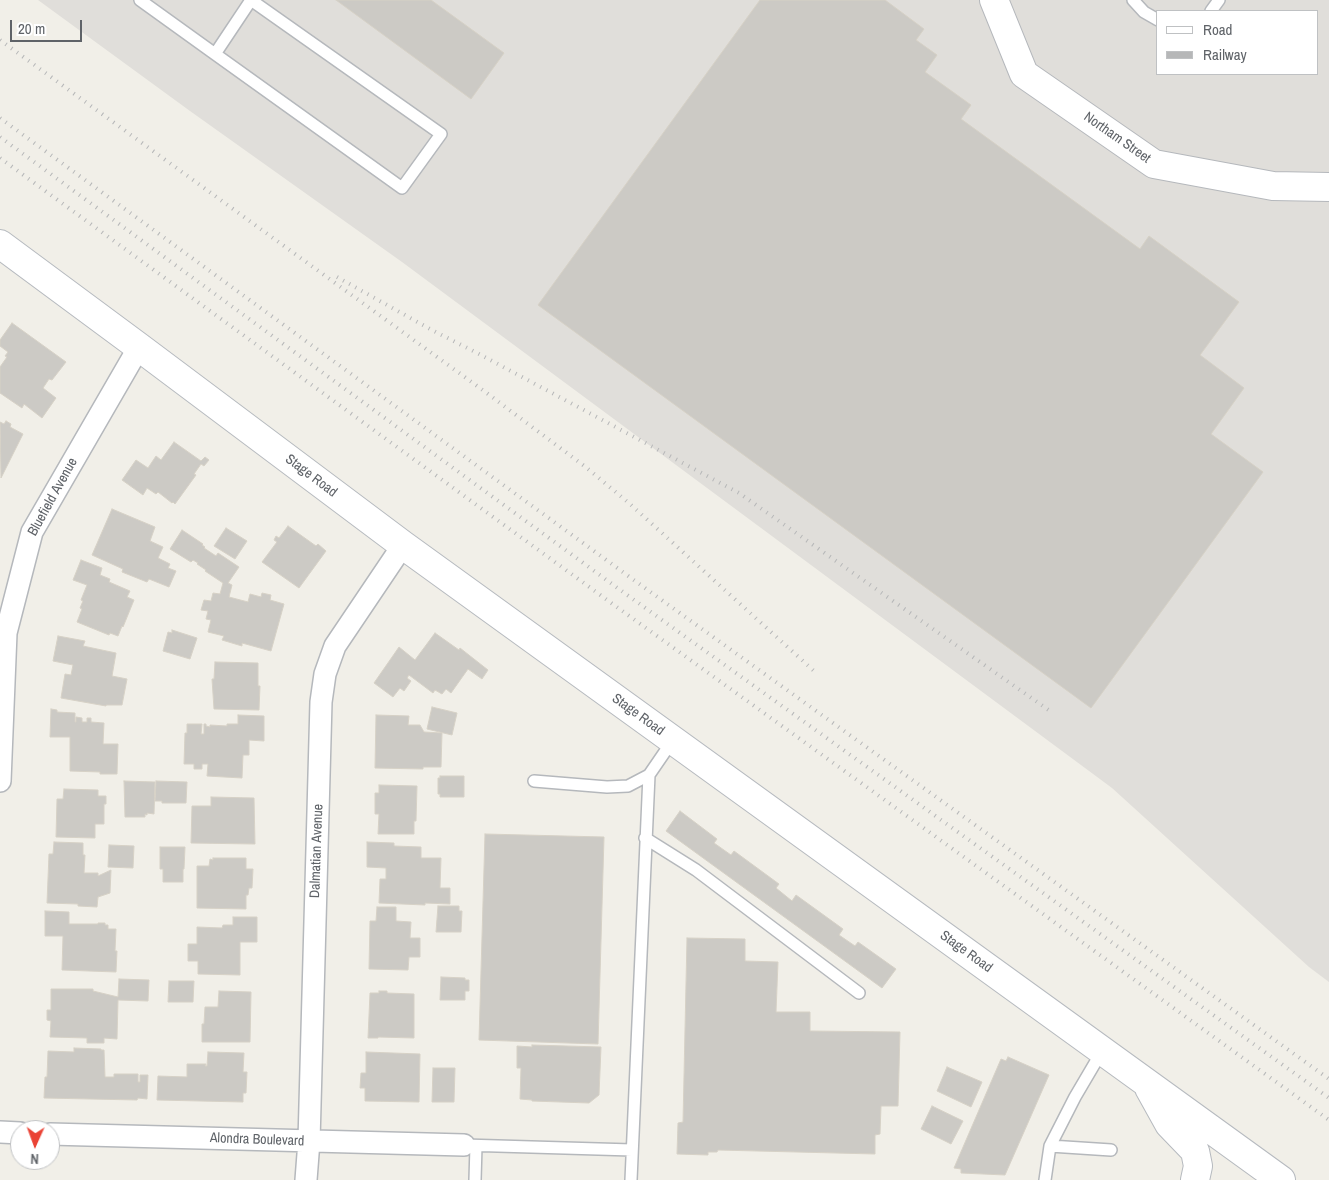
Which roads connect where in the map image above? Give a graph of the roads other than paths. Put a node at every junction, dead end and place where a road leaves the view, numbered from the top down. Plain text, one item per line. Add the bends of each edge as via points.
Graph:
1 (140, 0) edge
2 (251, 0) edge
3 (994, 0) edge
4 (1133, 0) edge
5 (1156, 19) edge
6 (215, 54) junction
7 (1329, 187) edge
8 (0, 244) edge
9 (139, 347) junction
10 (403, 544) junction
11 (673, 740) junction
12 (649, 775) junction
13 (0, 781) edge
14 (534, 781) dead end
15 (645, 838) junction
16 (859, 993) dead end
17 (1105, 1052) junction
18 (1146, 1082) junction
19 (60, 1134) edge
20 (309, 1141) junction
21 (470, 1145) junction
22 (1050, 1146) junction
23 (632, 1150) junction
24 (1111, 1150) dead end
25 (306, 1180) edge
26 (475, 1180) edge
27 (630, 1180) edge
28 (1045, 1180) edge
29 (1195, 1180) edge
30 (1281, 1180) edge

1 - 6 lane
2 - 6 lane
2 - 6 lane via 441,134 402,188
3 - 7 main road, Northam Street via 1024,74 1154,164 1273,186
4 - 5 lane
8 - 9 main road, Stage Road
9 - 10 main road, Stage Road
9 - 13 street, Bluefield Avenue via 32,532 6,633
10 - 11 main road, Stage Road
10 - 20 street, Dalmatian Avenue via 335,646 325,674 321,702
11 - 12 lane
11 - 17 main road, Stage Road
12 - 14 lane via 628,786
12 - 15 lane
15 - 16 lane via 696,870
15 - 23 lane
17 - 18 main road, Stage Road
17 - 22 lane via 1075,1096
18 - 29 main road via 1169,1124 1195,1152 1198,1166
18 - 30 main road, Stage Road
19 - 20 street, Alondra Boulevard
20 - 21 street, Alondra Boulevard
20 - 25 street, Dalmatian Avenue
21 - 23 lane
21 - 26 lane
22 - 24 lane
22 - 28 lane
23 - 27 lane

